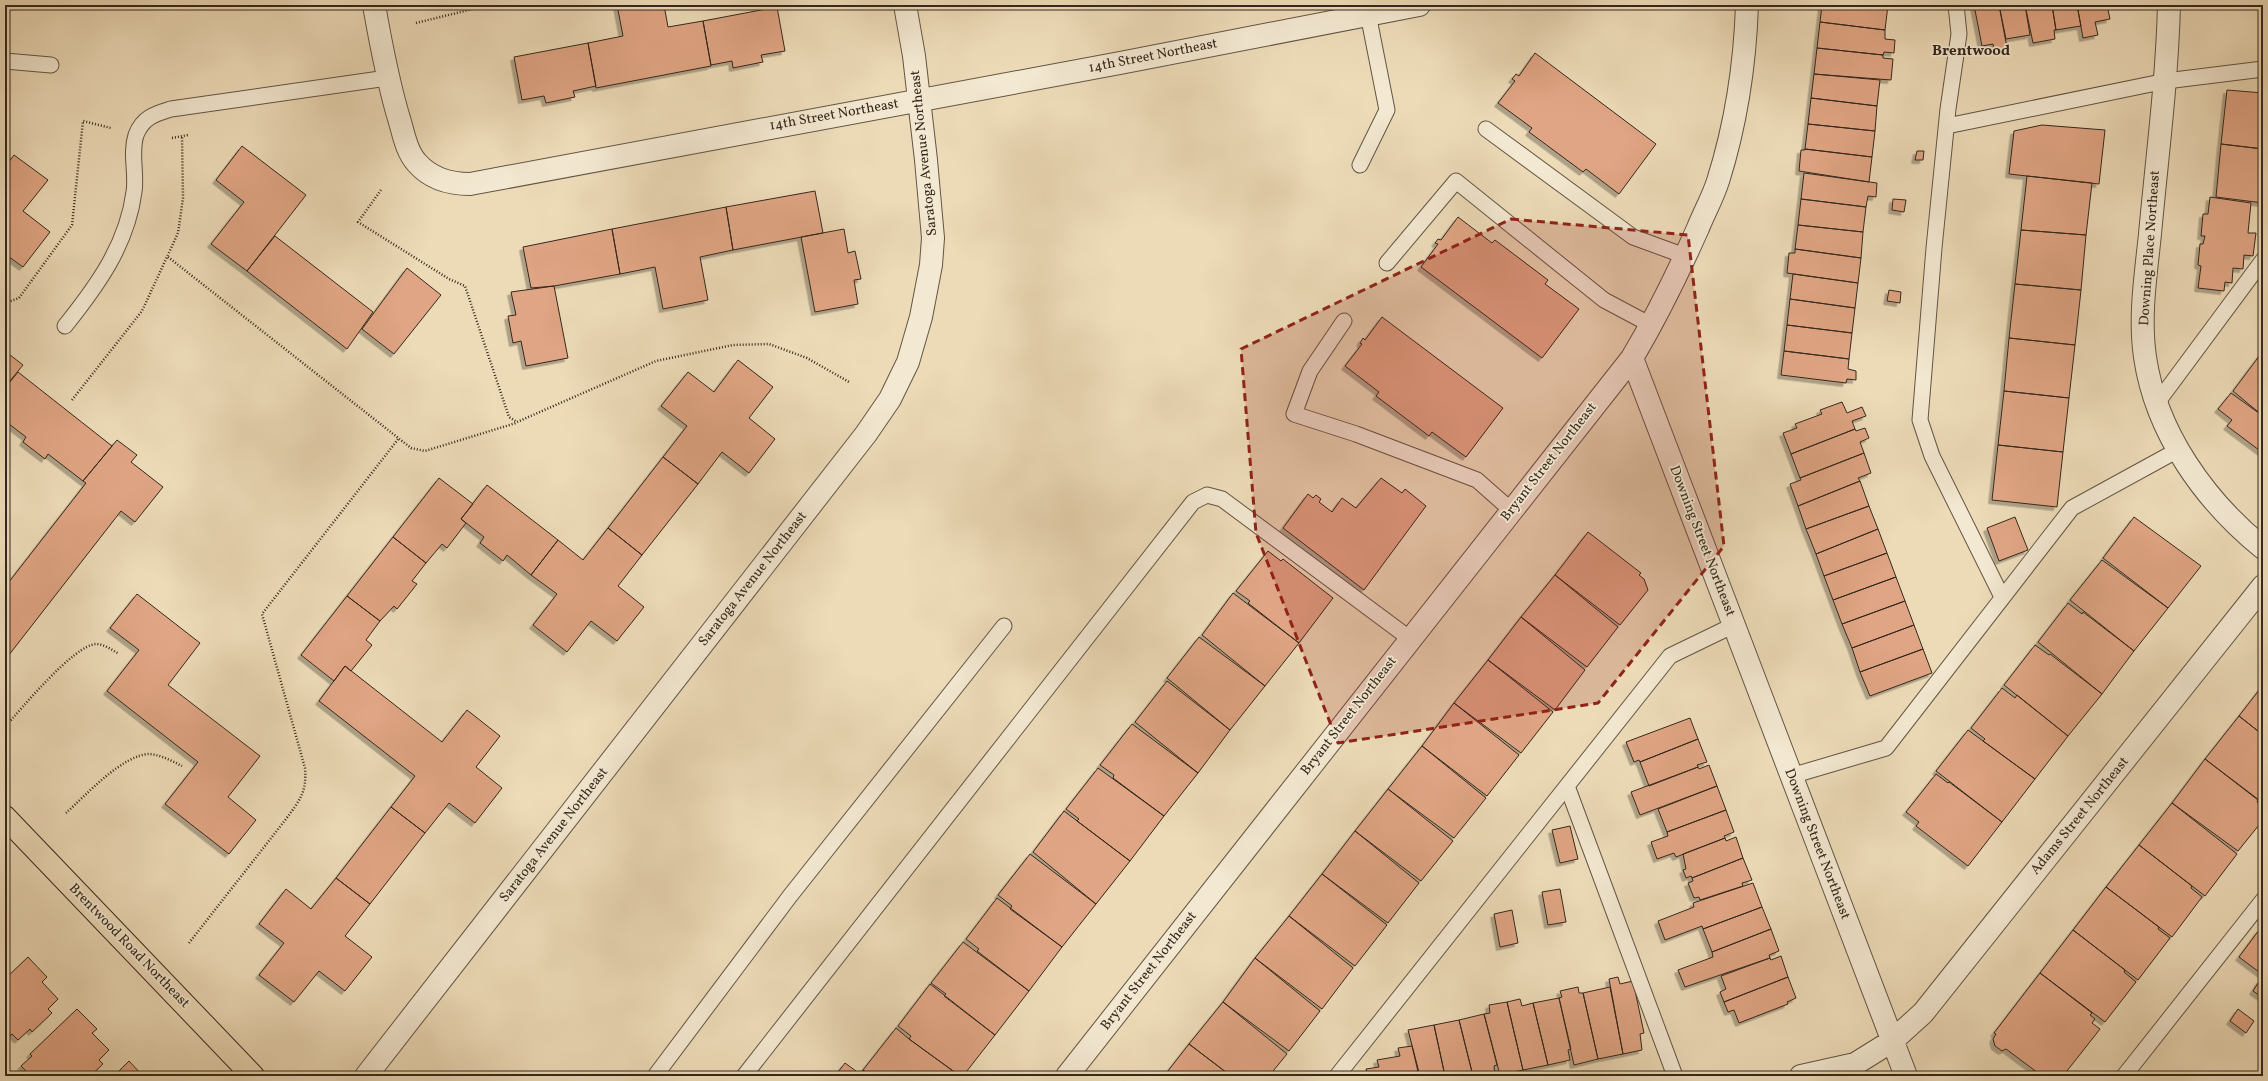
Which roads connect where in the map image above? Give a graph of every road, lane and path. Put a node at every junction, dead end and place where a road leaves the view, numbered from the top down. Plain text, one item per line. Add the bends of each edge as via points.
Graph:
1 (374, 5) edge
2 (489, 5) edge
3 (905, 5) edge
4 (1419, 5) edge
5 (1747, 5) edge
6 (1956, 5) edge
7 (2169, 5) edge
8 (1344, 12) edge
9 (1368, 14) junction
10 (416, 22) dead end
11 (5, 61) edge
12 (51, 64) dead end
13 (2263, 69) edge
14 (386, 78) junction
15 (2166, 81) junction
16 (919, 100) junction
17 (1947, 126) junction
18 (112, 128) dead end
19 (1486, 129) dead end
20 (182, 136) dead end
21 (1360, 165) dead end
22 (381, 190) dead end
23 (168, 256) junction
24 (1685, 256) junction
25 (2263, 260) edge
26 (1387, 263) dead end
27 (5, 303) edge
28 (1344, 321) dead end
29 (1651, 325) junction
30 (65, 326) dead end
31 (1632, 358) junction
32 (849, 382) dead end
33 (72, 400) dead end
34 (2157, 403) junction
35 (517, 422) junction
36 (399, 438) junction
37 (2178, 450) junction
38 (1511, 510) junction
39 (2263, 548) edge
40 (2263, 586) edge
41 (2002, 597) junction
42 (1734, 625) junction
43 (1004, 626) dead end
44 (1409, 638) junction
45 (119, 654) dead end
46 (5, 727) edge
47 (182, 766) dead end
48 (1791, 776) junction
49 (1567, 786) junction
50 (66, 813) dead end
51 (5, 816) edge
52 (2263, 900) edge
53 (189, 943) dead end
54 (1892, 1041) junction
55 (253, 1076) edge
56 (366, 1076) edge
57 (655, 1076) edge
58 (744, 1076) edge
59 (1067, 1076) edge
60 (1337, 1076) edge
61 (1675, 1076) edge
62 (1801, 1076) edge
63 (1906, 1076) edge
64 (2124, 1076) edge

1 - 14 street, 14th Street Northeast
2 - 10 path
3 - 16 street, Saratoga Avenue Northeast
4 - 9 street, 14th Street Northeast
5 - 24 street via 1743,67 1728,147 1718,183
6 - 17 lane via 1959,34
7 - 15 street, Downing Place Northeast
8 - 9 street, 14th Street Northeast
8 - 16 street, 14th Street Northeast via 1120,63
9 - 21 lane via 1387,110
11 - 12 lane
13 - 15 lane
14 - 16 street, 14th Street Northeast via 409,151 428,173 455,184 470,184
14 - 30 lane via 171,109 153,114 143,122 136,135 134,191 129,220 117,250 103,277
15 - 17 lane
15 - 34 street, Downing Place Northeast via 2143,310 2145,357
16 - 56 street, Saratoga Avenue Northeast via 932,218 931,265 914,342 890,399 866,434
17 - 41 lane via 1920,420 1932,456
18 - 27 path via 83,121 72,225 19,298
19 - 24 lane via 1633,237
20 - 23 path via 182,217
22 - 35 path via 358,222 449,279 465,286 509,417
23 - 33 path via 142,311
23 - 36 path
24 - 29 street
25 - 34 lane
26 - 29 lane via 1456,181 1604,300
28 - 38 lane via 1310,371 1294,414 1356,434 1477,480
29 - 31 street
31 - 38 street, Bryant Street Northeast
31 - 42 street, Downing Street Northeast
32 - 35 path via 807,358 769,344 733,345 656,361
34 - 37 street, Downing Place Northeast
35 - 36 path via 425,451 411,448
36 - 53 path via 262,614 305,768 306,784 286,819
37 - 39 street, Downing Place Northeast via 2210,496
37 - 41 lane via 2072,508
38 - 44 street, Bryant Street Northeast
40 - 54 street, Adams Street Northeast via 1923,1013
41 - 48 lane via 1886,748
42 - 48 street, Downing Street Northeast
42 - 49 lane via 1670,656
43 - 57 lane via 790,896
44 - 58 lane via 1222,499 1207,495 1193,502
44 - 59 street, Bryant Street Northeast
45 - 46 path via 95,644 82,651 56,671
47 - 50 path via 149,754 131,760 117,767
48 - 54 street, Downing Street Northeast
49 - 60 lane
49 - 61 lane
51 - 55 main road, Brentwood Road Northeast
52 - 64 lane
54 - 62 street, Adams Street Northeast via 1856,1064
54 - 63 street, Downing Street Northeast

